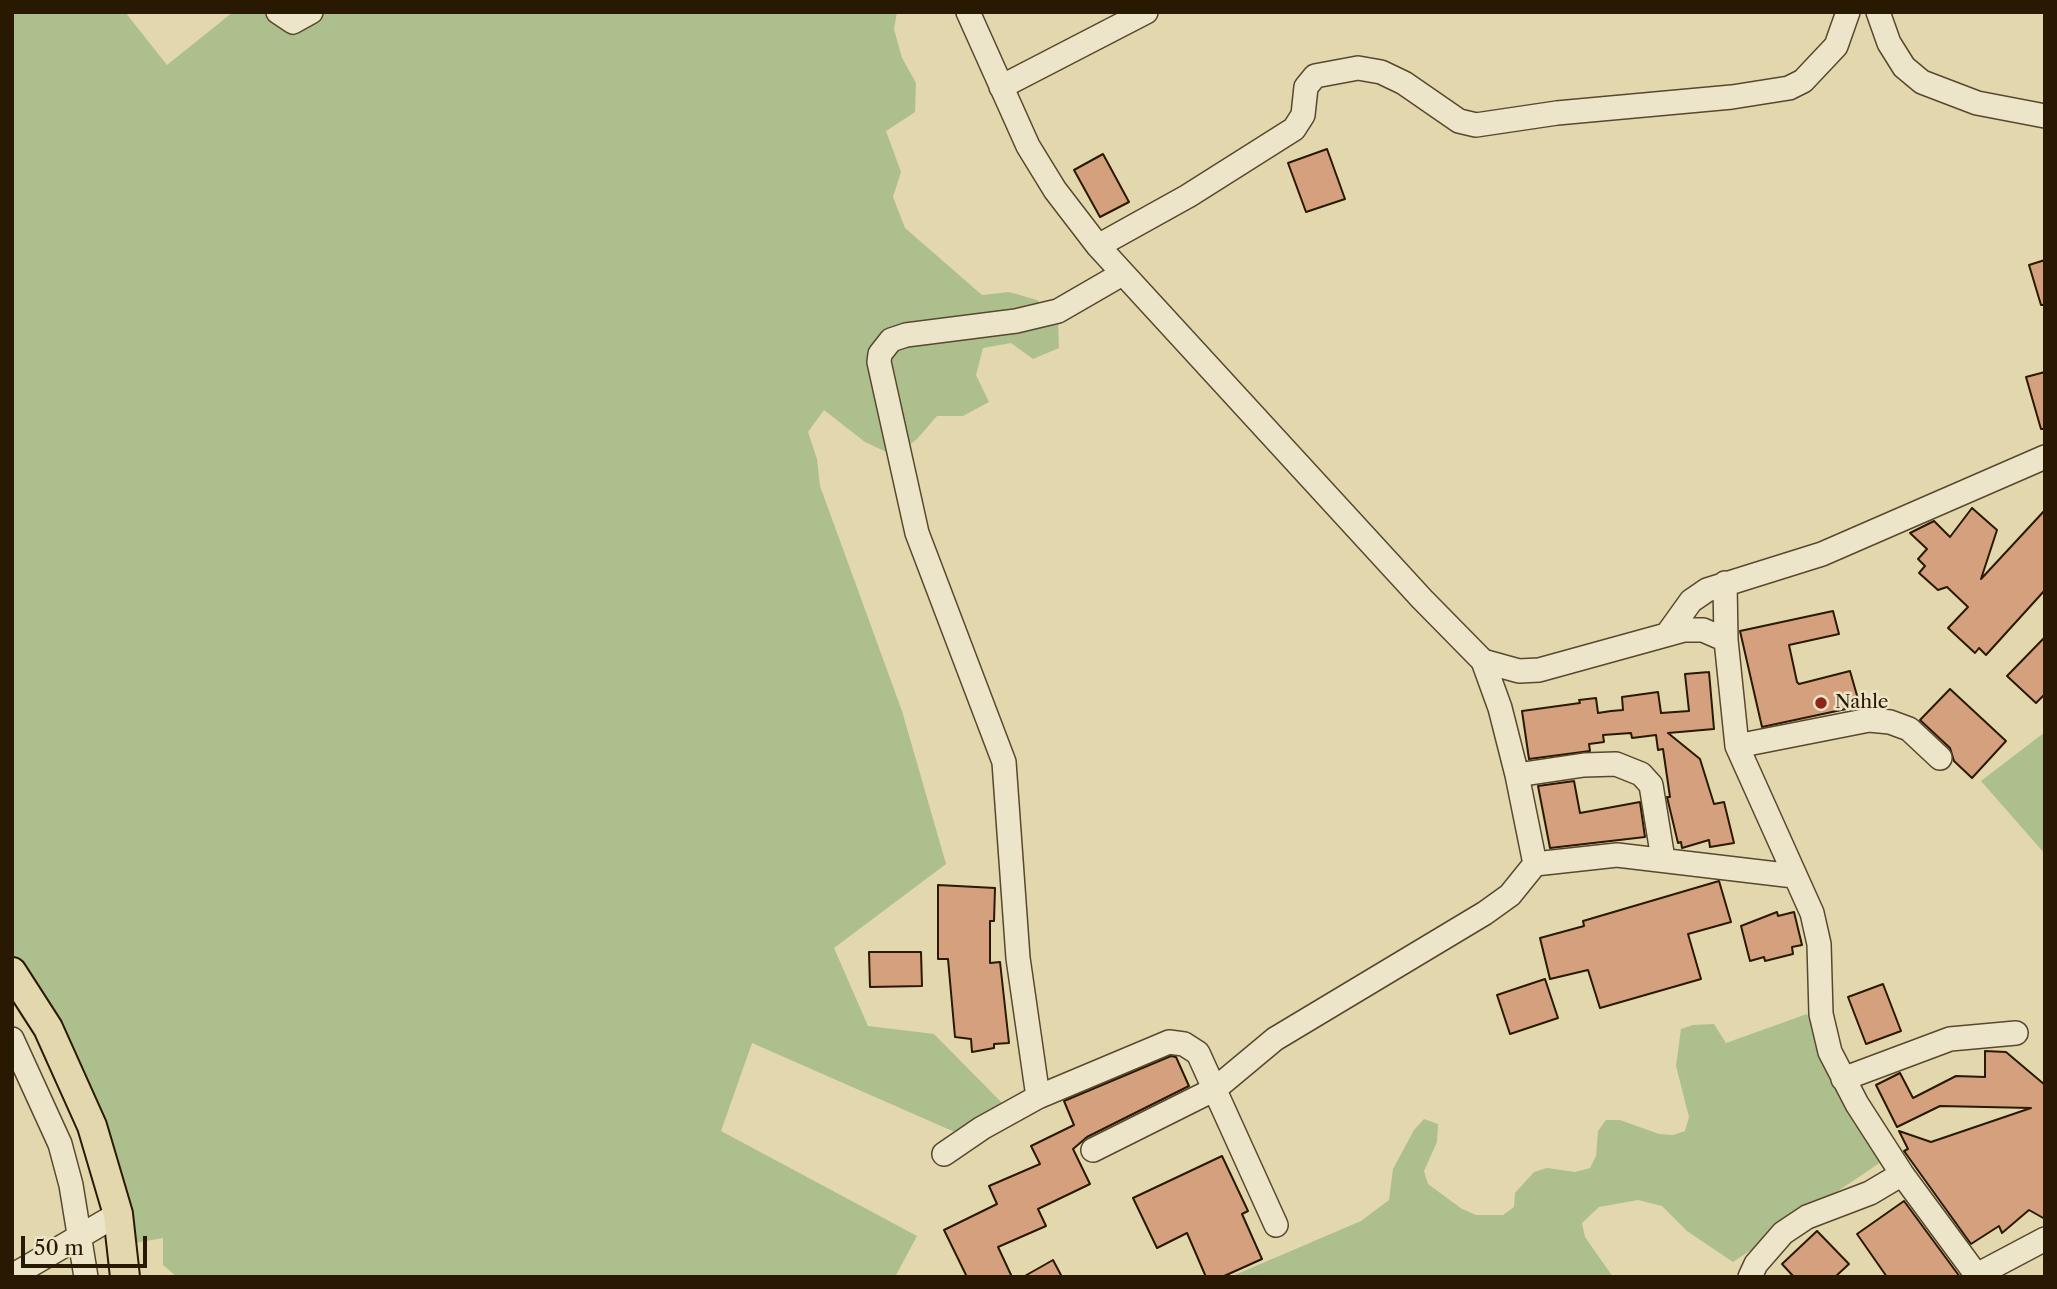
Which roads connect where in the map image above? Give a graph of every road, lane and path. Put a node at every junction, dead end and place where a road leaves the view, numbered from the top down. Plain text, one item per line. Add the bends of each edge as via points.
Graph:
1 (278, 12) edge
2 (311, 12) edge
3 (968, 12) edge
4 (1146, 12) edge
5 (1848, 12) edge
6 (1878, 12) edge
7 (1001, 87) junction
8 (2045, 116) edge
9 (1098, 246) junction
10 (1122, 274) junction
11 (2045, 457) edge
12 (1725, 583) junction
13 (1668, 633) junction
14 (1726, 640) junction
15 (1483, 661) junction
16 (1737, 746) junction
17 (1940, 758) dead end
18 (1517, 775) junction
19 (1663, 859) junction
20 (1535, 864) junction
21 (1794, 876) junction
22 (12, 972) edge
23 (2016, 1033) dead end
24 (12, 1039) edge
25 (1843, 1079) junction
26 (1215, 1089) junction
27 (1038, 1097) junction
28 (1093, 1150) dead end
29 (944, 1154) dead end
30 (1902, 1174) junction
31 (118, 1214) junction
32 (1276, 1226) dead end
33 (80, 1235) junction
34 (2045, 1239) edge
35 (12, 1276) edge
36 (1977, 1276) edge
37 (86, 1277) edge
38 (125, 1277) edge
39 (1750, 1277) edge

1 - 2 street via 293,22
3 - 7 street
4 - 7 street
5 - 9 street via 1836,46 1803,81 1789,88 1732,97 1476,125 1459,121 1381,72 1358,68 1315,76 1306,87 1303,115 1294,129
6 - 8 street via 1897,55 1922,82 1958,98
7 - 9 street via 1028,146
9 - 10 street
10 - 15 street
10 - 27 street via 1058,311 891,340 879,362 917,533 1004,762 1018,958
11 - 12 street via 1822,554
12 - 13 street via 1691,601
12 - 14 street
13 - 14 street via 1703,630
13 - 15 street via 1539,670 1519,671
14 - 16 street
15 - 18 street
16 - 17 street via 1868,720 1909,729
16 - 21 street
18 - 19 street via 1616,764 1641,774 1651,785
18 - 20 street
19 - 20 street via 1617,855
19 - 21 street
20 - 26 street via 1510,895 1485,913 1275,1039
21 - 25 street via 1812,913 1819,944 1823,1027
22 - 31 main road via 68,1066 92,1126
23 - 25 street via 1950,1039
24 - 33 street via 60,1144
25 - 30 street
26 - 27 street via 1198,1053 1184,1044 1168,1042
26 - 28 street
26 - 32 street
27 - 29 street
30 - 36 street
30 - 39 street via 1791,1228 1756,1264
31 - 33 street
31 - 38 main road
33 - 35 street
33 - 37 street
34 - 36 street

